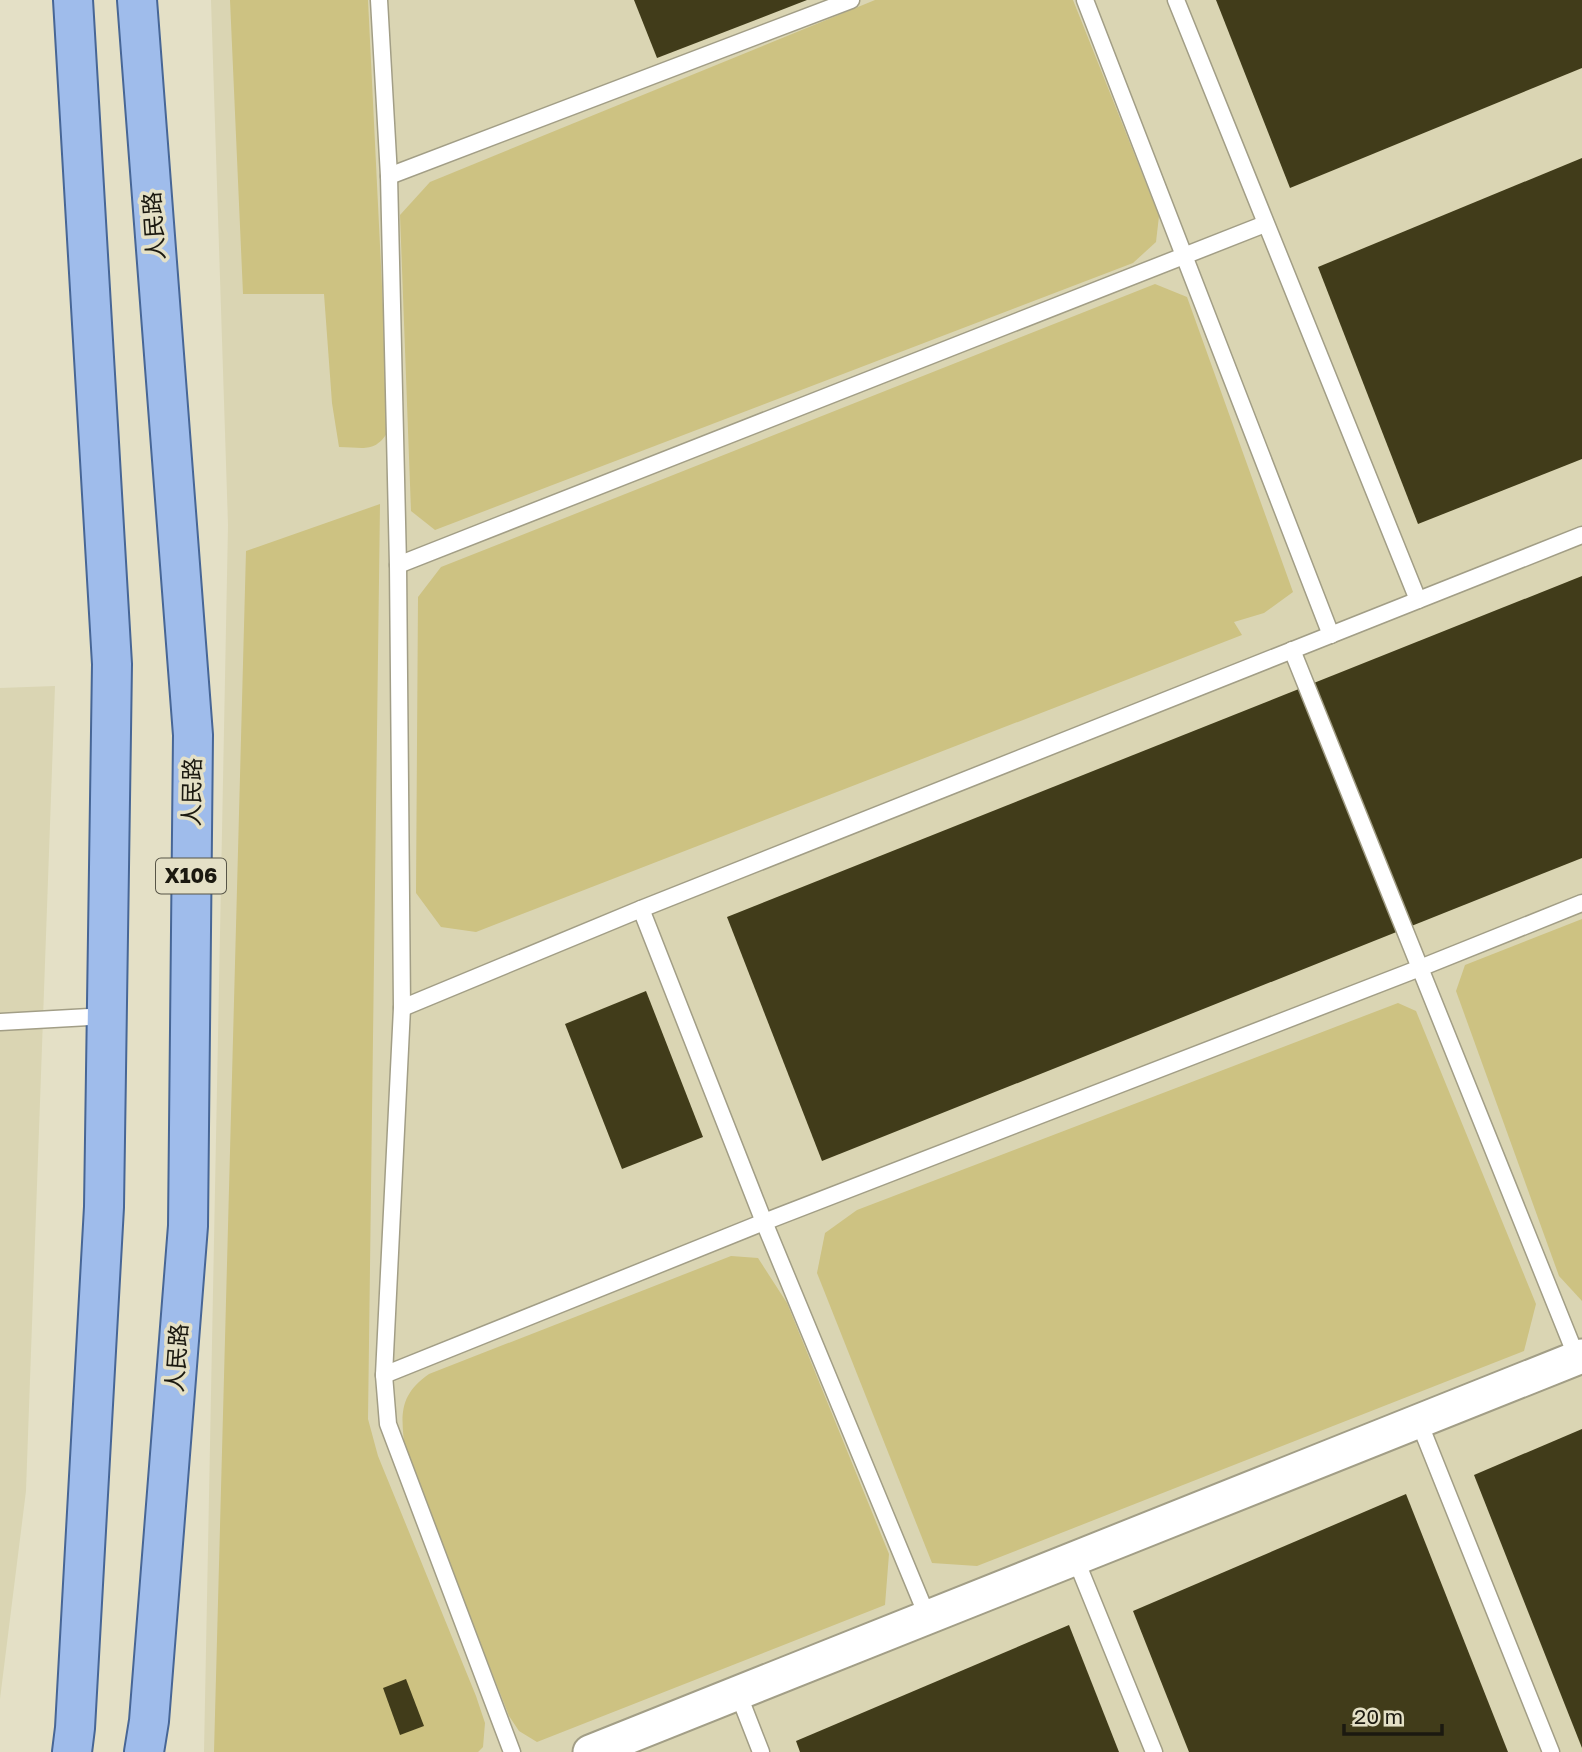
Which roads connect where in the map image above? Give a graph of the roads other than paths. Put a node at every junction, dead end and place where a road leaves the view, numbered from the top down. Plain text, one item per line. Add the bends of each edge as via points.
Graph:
1 (73, 0) edge
2 (137, 0) edge
3 (379, 0) edge
4 (851, 0) edge
5 (1084, 0) edge
6 (1176, 0) edge
7 (389, 176) junction
8 (1265, 224) junction
9 (1183, 258) junction
10 (1582, 535) edge
11 (398, 565) junction
12 (1418, 600) junction
13 (1331, 635) junction
14 (1292, 650) junction
15 (1582, 903) edge
16 (641, 909) junction
17 (1420, 968) junction
18 (402, 1007) junction
19 (107, 1016) junction
20 (0, 1022) edge
21 (765, 1222) junction
22 (1580, 1357) edge
23 (384, 1375) junction
24 (1419, 1422) junction
25 (1076, 1560) junction
26 (928, 1618) junction
27 (738, 1693) junction
28 (72, 1752) edge
29 (144, 1752) edge
30 (512, 1752) edge
31 (590, 1752) edge
32 (761, 1752) edge
33 (1154, 1752) edge
34 (1551, 1752) edge

1 - 19 main road via 112,664
2 - 29 main road, 人民路 / X106 via 193,734 188,1226
3 - 7 lane
4 - 7 lane
5 - 9 lane
6 - 8 lane
7 - 11 lane
8 - 9 lane
8 - 12 lane
9 - 11 lane
9 - 13 lane
10 - 12 lane
11 - 18 lane
12 - 13 lane
13 - 14 lane
14 - 16 lane
14 - 17 lane
15 - 17 lane
16 - 18 lane
16 - 21 lane
17 - 21 lane
17 - 22 lane
18 - 23 lane
19 - 20 lane
19 - 28 main road via 104,1207
21 - 23 lane
21 - 26 lane
22 - 24 street
23 - 30 lane via 388,1424
24 - 25 street
24 - 34 lane
25 - 26 street
25 - 33 lane
26 - 27 street
27 - 31 street
27 - 32 lane

